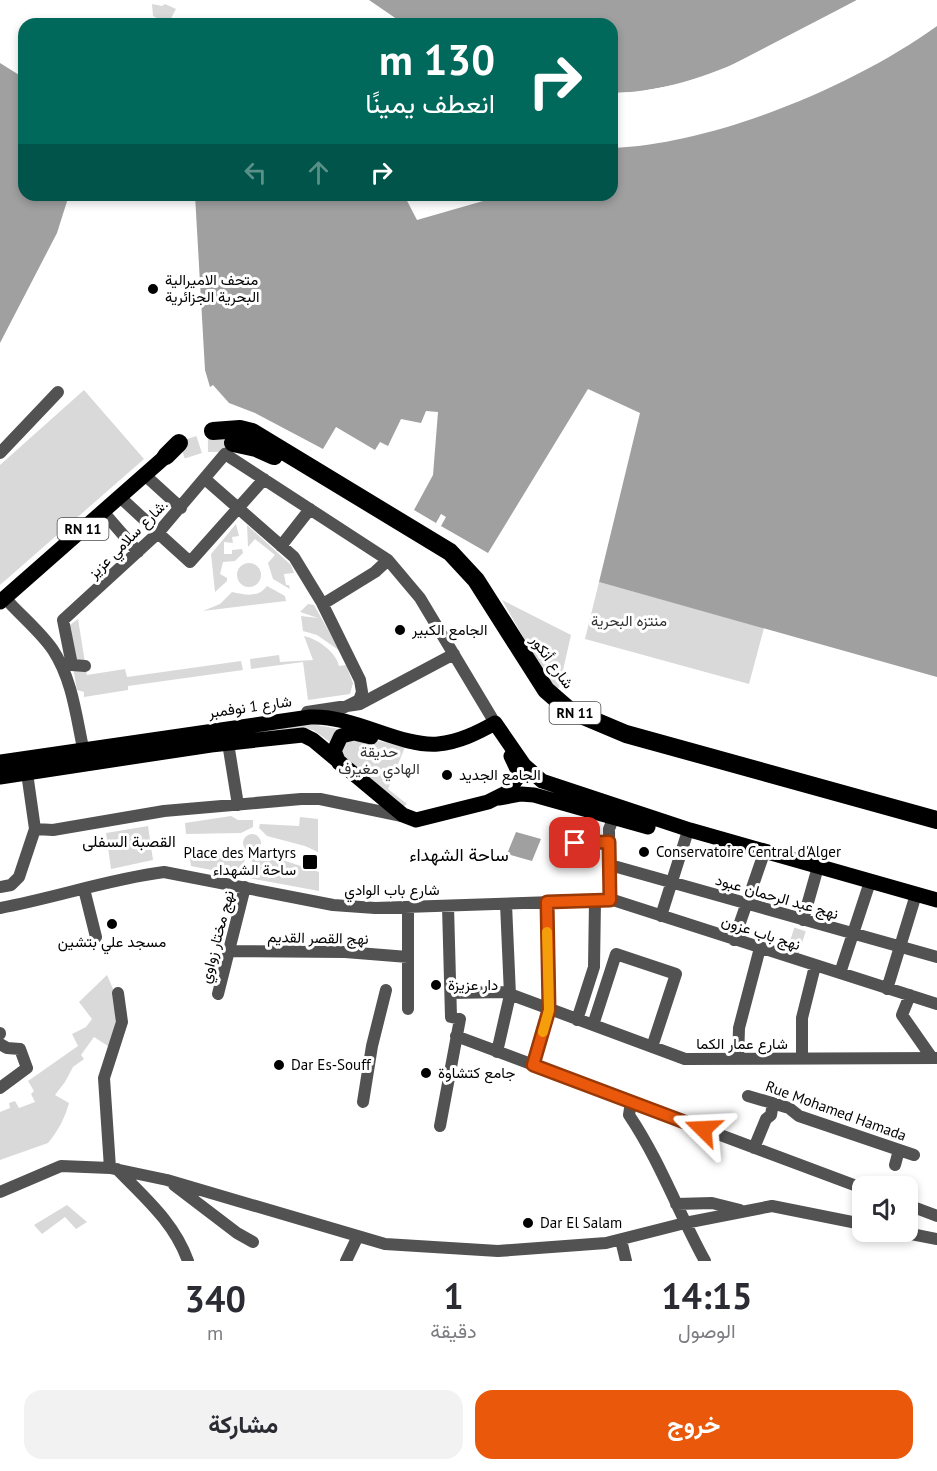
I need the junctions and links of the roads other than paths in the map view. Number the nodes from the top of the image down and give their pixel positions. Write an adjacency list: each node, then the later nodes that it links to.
1 (58, 392): 5 (street)
2 (213, 431): 3 (highway, RN 11)
3 (231, 442): 7 (street); 8 (street, شارع سلامي عزيز.); 38 (highway, شارع أنكور / RN 11); 40 (highway, شارع أنكور / RN 11)
4 (176, 450): 19 (main road, RN 11)
5 (0, 453)
6 (147, 477): 10 (street)
7 (264, 478): 11 (street); 12 (street)
8 (205, 479): 10 (street, شارع سلامي عزيز.); 11 (street)
9 (122, 499): 14 (street)
10 (181, 508): 15 (street, شارع سلامي عزيز.)
11 (237, 509): 15 (street); 16 (street)
12 (310, 509): 16 (street); 18 (street)
13 (105, 514): 17 (street)
14 (148, 523)
15 (158, 533): 17 (street, شارع سلامي عزيز.)
16 (281, 546): 20 (street)
17 (138, 552): 22 (street, شارع سلامي عزيز.)
18 (388, 560): 20 (street); 21 (street)
19 (2, 601): 29 (street)
20 (322, 604): 23 (street)
21 (454, 654): 23 (street); 24 (street)
22 (85, 666)
23 (343, 708): 25 (street)
24 (495, 723): 26 (main road); 27 (main road)
25 (252, 725): 27 (main road, شارع 1 نوفمبر); 29 (main road, شارع 1 نوفمبر)
26 (506, 739): 34 (main road); 36 (main road)
27 (454, 741): 31 (main road)
28 (228, 743): 31 (main road); 32 (main road); 35 (street)
29 (88, 748): 30 (main road, شارع 1 نوفمبر)
30 (0, 762)
31 (345, 767): 37 (main road)
32 (27, 773): 33 (main road); 39 (street)
33 (0, 777)
34 (489, 802): 36 (main road); 37 (main road)
35 (238, 805): 37 (street); 39 (street)
36 (614, 811): 41 (main road); 42 (street); 53 (main road)
37 (408, 818)
38 (937, 820)
39 (35, 829): 48 (street)
40 (937, 830)
41 (686, 837): 44 (main road); 47 (street)
42 (609, 842): 43 (street); 45 (street)
43 (575, 843)
44 (762, 859): 46 (main road); 60 (street)
45 (610, 865): 47 (street, نهج عبد الرحمان عبود); 52 (street)
46 (816, 874): 50 (main road); 66 (street)
47 (671, 883): 60 (street, نهج عبد الرحمان عبود); 65 (street)
48 (5, 886): 59 (street)
49 (245, 887): 51 (street, شارع باب الوادي); 62 (street, شارع باب الوادي); 72 (street, نهج مختار زواوي)
50 (868, 888): 56 (main road); 67 (street)
51 (84, 889): 59 (street, شارع باب الوادي); 68 (street)
52 (610, 900): 55 (street, نهج باب عزون); 65 (street, نهج باب عزون)
53 (937, 900)
54 (574, 901): 55 (street, نهج باب عزون); 57 (street, شارع باب الوادي)
55 (595, 901): 87 (street)
56 (914, 901): 64 (main road); 70 (street)
57 (547, 902): 58 (street, شارع باب الوادي); 86 (street)
58 (506, 904): 61 (street, شارع باب الوادي); 82 (street)
59 (17, 905): 63 (street, شارع باب الوادي)
60 (747, 905): 66 (street, نهج عبد الرحمان عبود); 69 (street)
61 (448, 906): 62 (street, شارع باب الوادي); 80 (street)
62 (408, 907): 73 (street)
63 (0, 908)
64 (937, 908)
65 (661, 916): 69 (street, نهج باب عزون)
66 (803, 920): 67 (street, نهج عبد الرحمان عبود)
67 (853, 934): 70 (street, نهج عبد الرحمان عبود); 76 (street)
68 (96, 937)
69 (734, 940): 71 (street, نهج باب عزون)
70 (900, 947): 74 (street, نهج عبد الرحمان عبود); 77 (street)
71 (760, 948): 75 (street, نهج باب عزون); 95 (street)
72 (227, 951): 73 (street, نهج القصر القديم); 81 (street, نهج مختار زواوي)
73 (408, 957): 85 (street)
74 (937, 957)
75 (814, 966): 76 (street, نهج باب عزون); 93 (street)
76 (840, 973): 77 (street, نهج باب عزون)
77 (887, 989): 83 (street, نهج باب عزون)
78 (386, 990): 99 (street)
79 (118, 993): 107 (street)
80 (451, 993): 82 (street, شارع عمار الكما); 89 (street)
81 (218, 994)
82 (510, 995): 86 (street, شارع عمار الكما); 92 (street)
83 (910, 996): 84 (street, نهج باب عزون); 94 (street)
84 (937, 1003)
85 (408, 1009)
86 (549, 1010): 87 (street, شارع عمار الكما); 96 (street)
87 (577, 1020): 88 (street, شارع عمار الكما)
88 (593, 1025): 91 (street, شارع عمار الكما); 91 (street)
89 (456, 1036): 92 (street); 102 (street)
90 (0, 1044): 97 (street)
91 (652, 1047): 95 (street, شارع عمار الكما)
92 (497, 1052): 96 (street)
93 (802, 1058): 94 (street, شارع عمار الكما); 95 (street, شارع عمار الكما)
94 (935, 1058)
95 (738, 1059)
96 (533, 1065): 100 (street)
97 (4, 1084)
98 (748, 1096): 101 (street, Rue Mohamed Hamada)
99 (363, 1102)
100 (631, 1102): 103 (street); 111 (street)
101 (773, 1103): 103 (street); 104 (street, Rue Mohamed Hamada)
102 (440, 1126)
103 (754, 1148): 109 (street)
104 (899, 1150): 105 (street, Rue Mohamed Hamada); 106 (street)
105 (914, 1155)
106 (895, 1165)
107 (113, 1168): 108 (street); 110 (street); 123 (street)
108 (167, 1180): 118 (street); 121 (street)
109 (852, 1184)
110 (0, 1192)
111 (676, 1204): 113 (street); 116 (street)
112 (918, 1209): 114 (street)
113 (744, 1211): 115 (street); 116 (street)
114 (937, 1216)
115 (852, 1222)
116 (686, 1223): 120 (street); 125 (street)
117 (918, 1235): 119 (street)
118 (358, 1236): 120 (street); 122 (street)
119 (937, 1239)
120 (621, 1240): 124 (street)
121 (253, 1242)
122 (350, 1260)
123 (188, 1261)
124 (626, 1261)
125 (705, 1261)

